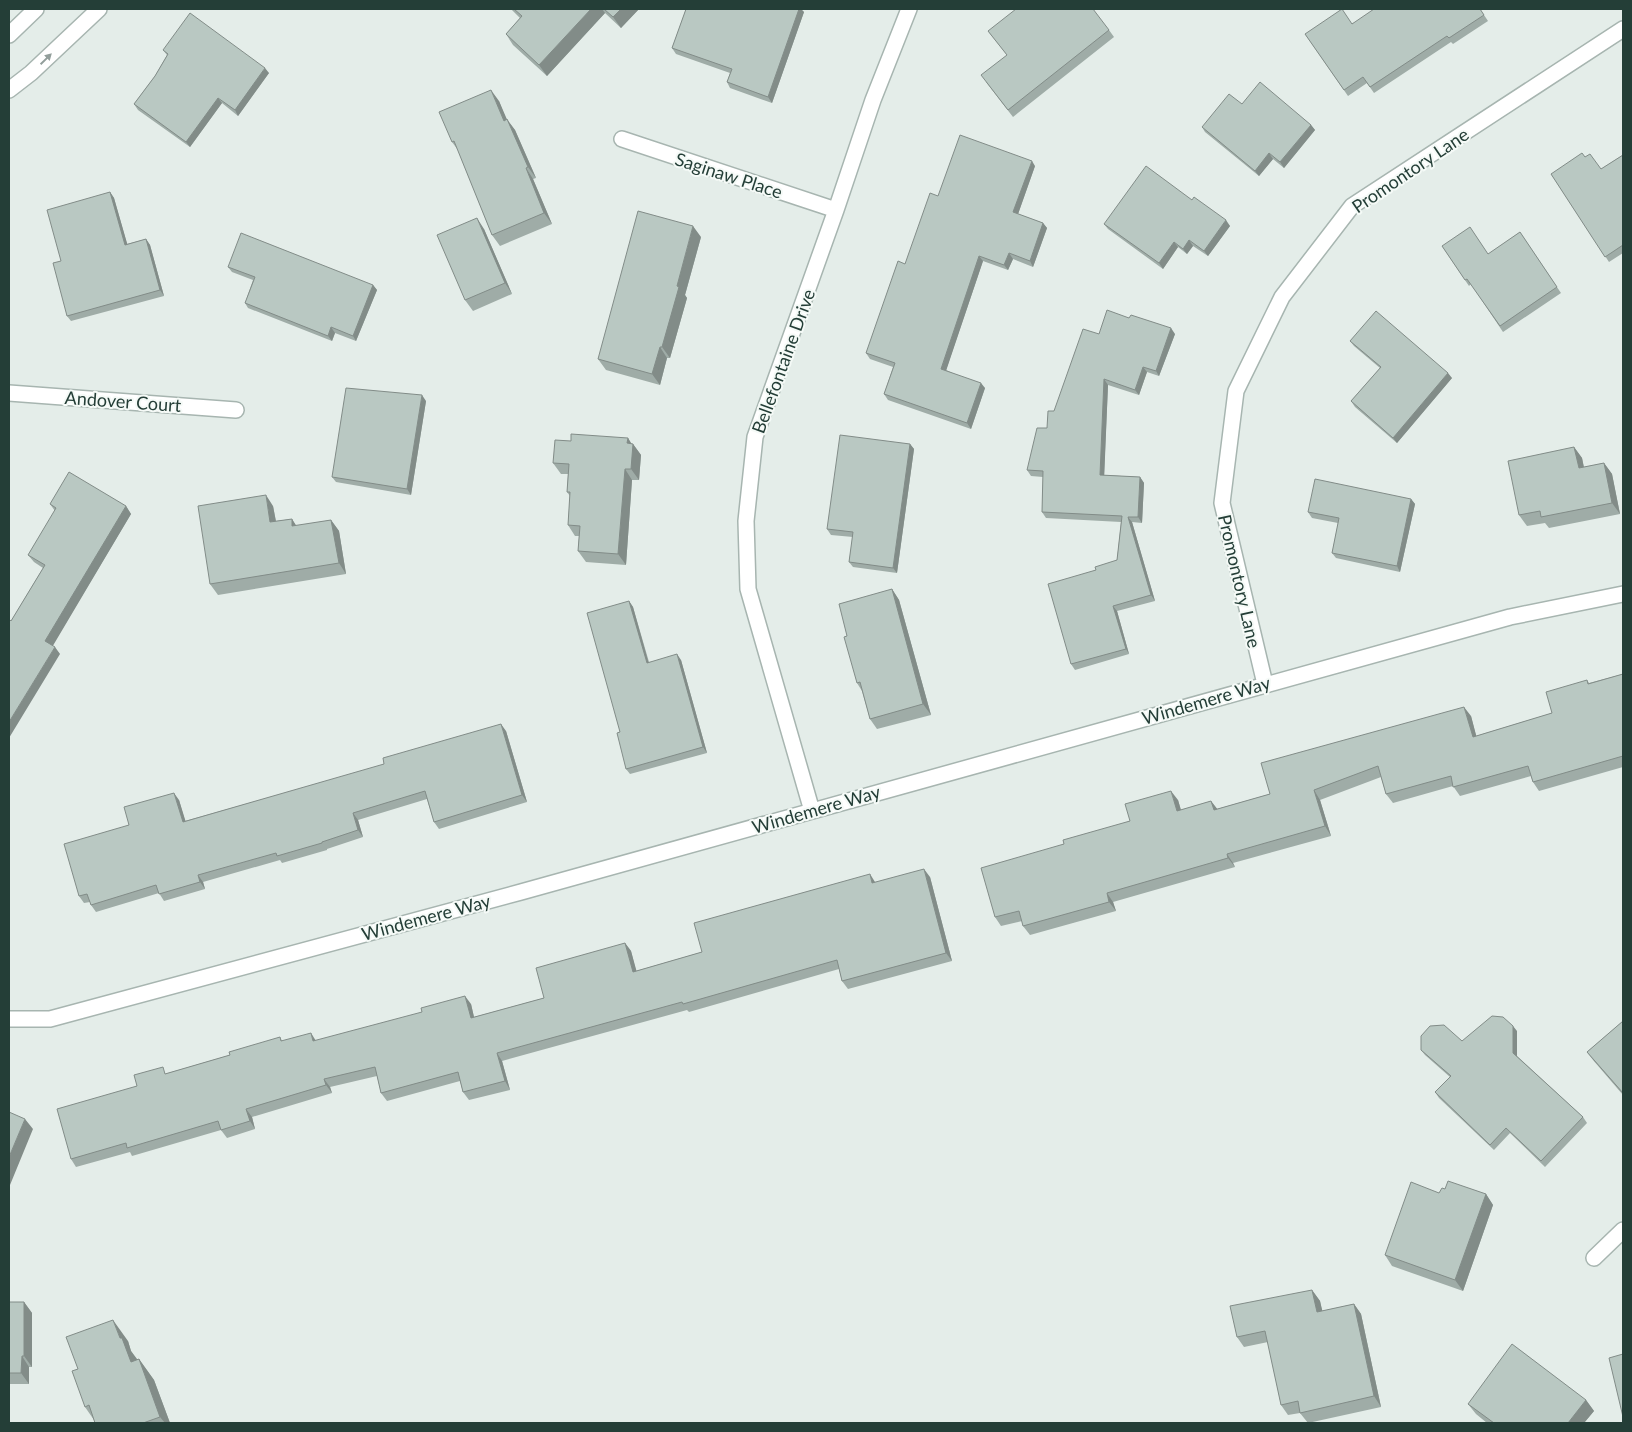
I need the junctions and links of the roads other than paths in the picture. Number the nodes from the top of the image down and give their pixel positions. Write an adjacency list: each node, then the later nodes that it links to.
1 (36, 9): 5 (street)
2 (99, 9): 6 (street, one-way to 2)
3 (909, 9): 8 (street, Bellefontaine Drive)
4 (1623, 29): 12 (street, Promontory Lane)
5 (9, 35)
6 (9, 90)
7 (622, 139): 8 (street, Saginaw Place)
8 (836, 210): 13 (street, Bellefontaine Drive)
9 (9, 393): 10 (street, Andover Court)
10 (236, 410)
11 (1623, 594): 12 (street, Windemere Way)
12 (1264, 684): 13 (street, Windemere Way)
13 (812, 811): 14 (street, Windemere Way)
14 (9, 1019)
15 (1623, 1230): 16 (street)
16 (1594, 1258)

